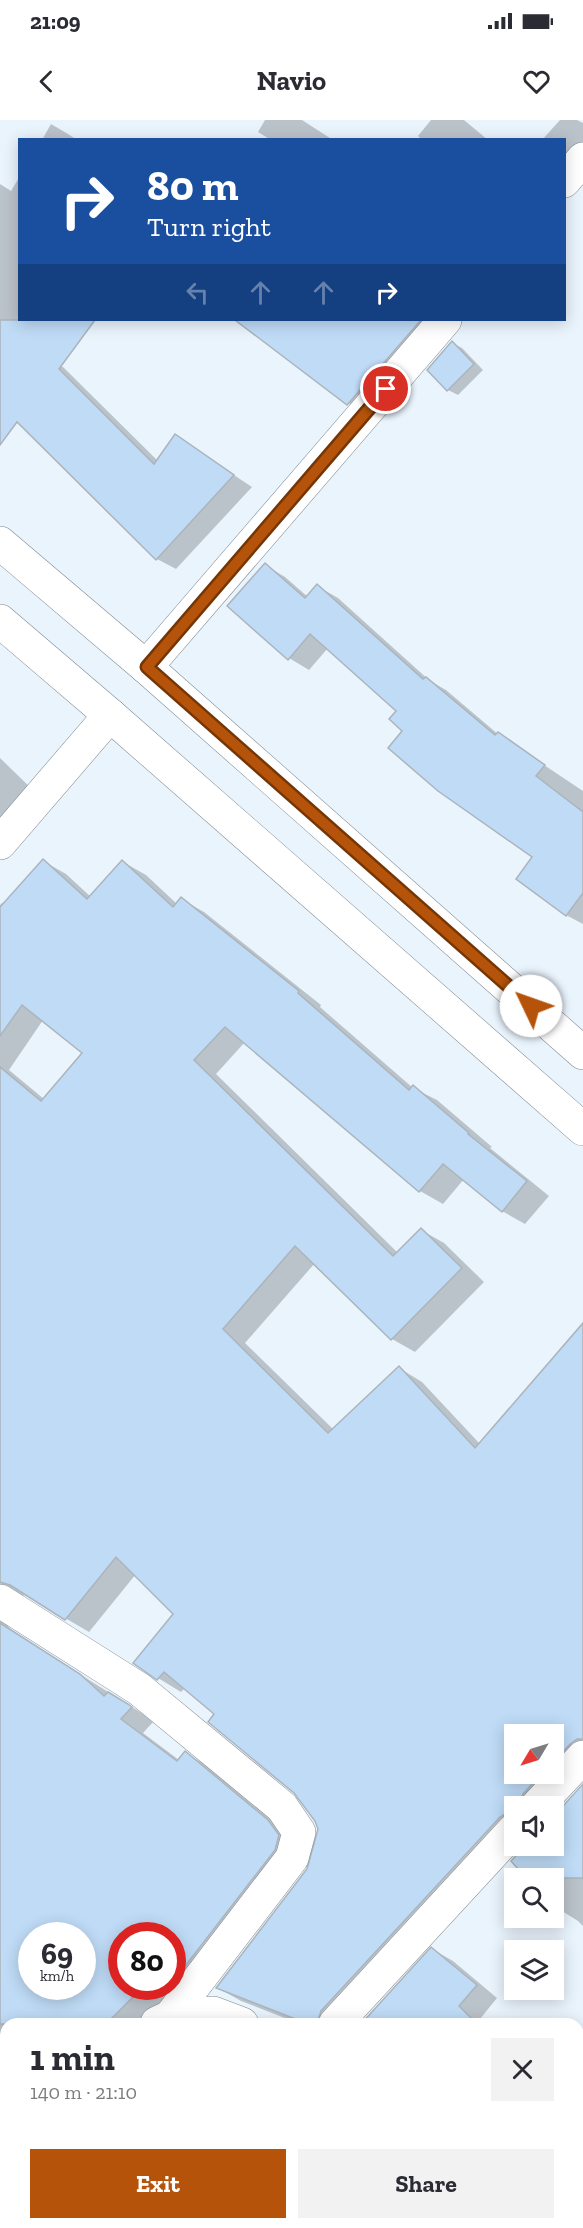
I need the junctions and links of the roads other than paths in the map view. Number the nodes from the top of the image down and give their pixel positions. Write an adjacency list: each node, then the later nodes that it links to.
1 (583, 159): 2 (main road)
2 (566, 179)
3 (444, 321): 6 (main road)
4 (0, 543): 6 (main road)
5 (0, 621): 7 (main road)
6 (147, 667): 9 (main road)
7 (110, 715): 8 (main road); 10 (main road)
8 (0, 843)
9 (583, 1053)
10 (583, 1129)
11 (0, 1601): 15 (main road)
12 (583, 1757): 13 (main road)
13 (546, 1796)
14 (504, 1841): 18 (main road)
15 (165, 2018)
16 (177, 2018): 17 (main road)
17 (226, 2018)
18 (341, 2018)

